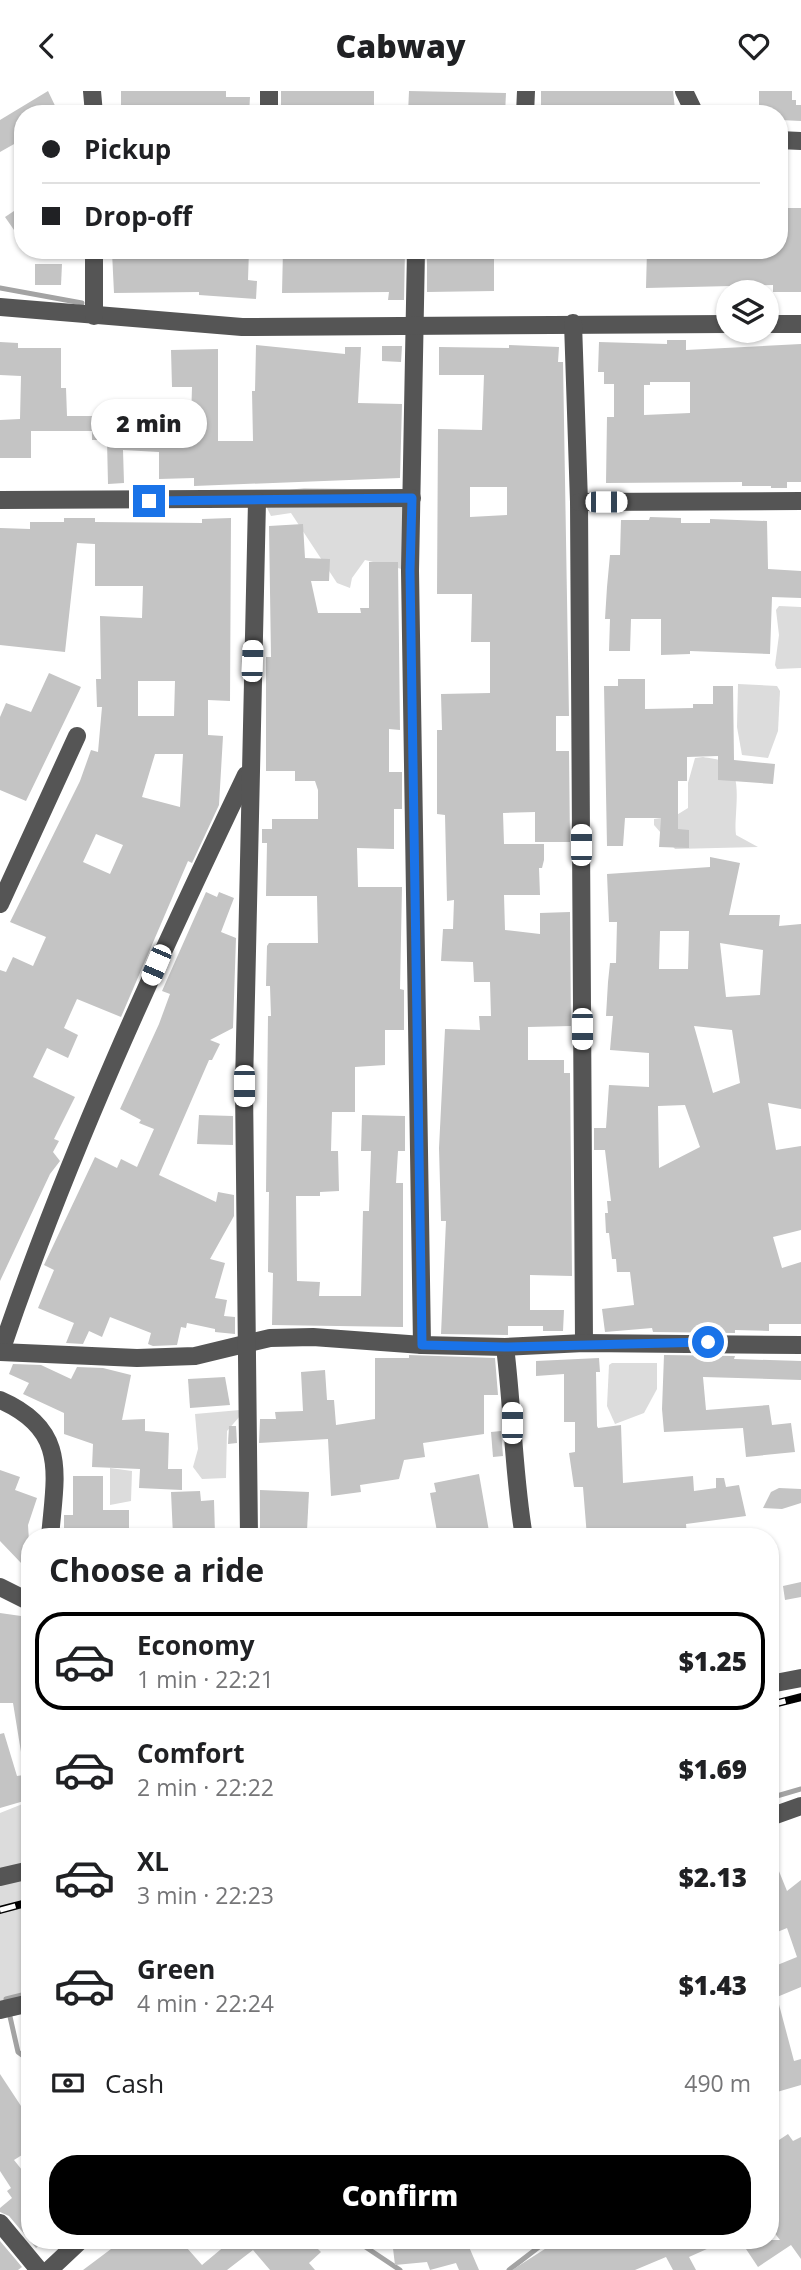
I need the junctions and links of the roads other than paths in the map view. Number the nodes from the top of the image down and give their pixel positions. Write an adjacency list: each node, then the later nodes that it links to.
1 (94, 259): 4 (street)
2 (416, 259): 9 (street)
3 (0, 307): 4 (street)
4 (94, 316): 9 (street)
5 (573, 323): 6 (street); 9 (street); 14 (street)
6 (716, 324)
7 (779, 324): 8 (street)
8 (801, 324)
9 (417, 325): 10 (street)
10 (412, 498): 12 (street); 19 (street)
11 (0, 500): 12 (street)
12 (257, 501): 16 (street)
13 (801, 501): 14 (street)
14 (579, 502): 18 (street)
15 (77, 736): 17 (street)
16 (249, 769): 21 (street); 23 (street)
17 (0, 904)
18 (584, 1343): 20 (street); 22 (street)
19 (422, 1345): 21 (street); 22 (street)
20 (801, 1345)
21 (245, 1346): 23 (street); 26 (street)
22 (505, 1347): 27 (street)
23 (1, 1351)
24 (0, 1400): 25 (street)
25 (50, 1528)
26 (249, 1528)
27 (523, 1528)
28 (0, 1587): 29 (street)
29 (21, 1598)
30 (801, 1678): 31 (street)
31 (779, 1682)
32 (801, 1806): 33 (street)
33 (779, 1814)
34 (21, 1872): 35 (street)
35 (0, 1877)
36 (21, 2006): 37 (street)
37 (0, 2010)
38 (0, 2223): 39 (street)
39 (21, 2248)
40 (22, 2249): 42 (street)
41 (71, 2249): 43 (street)
42 (39, 2270)
43 (49, 2270)

